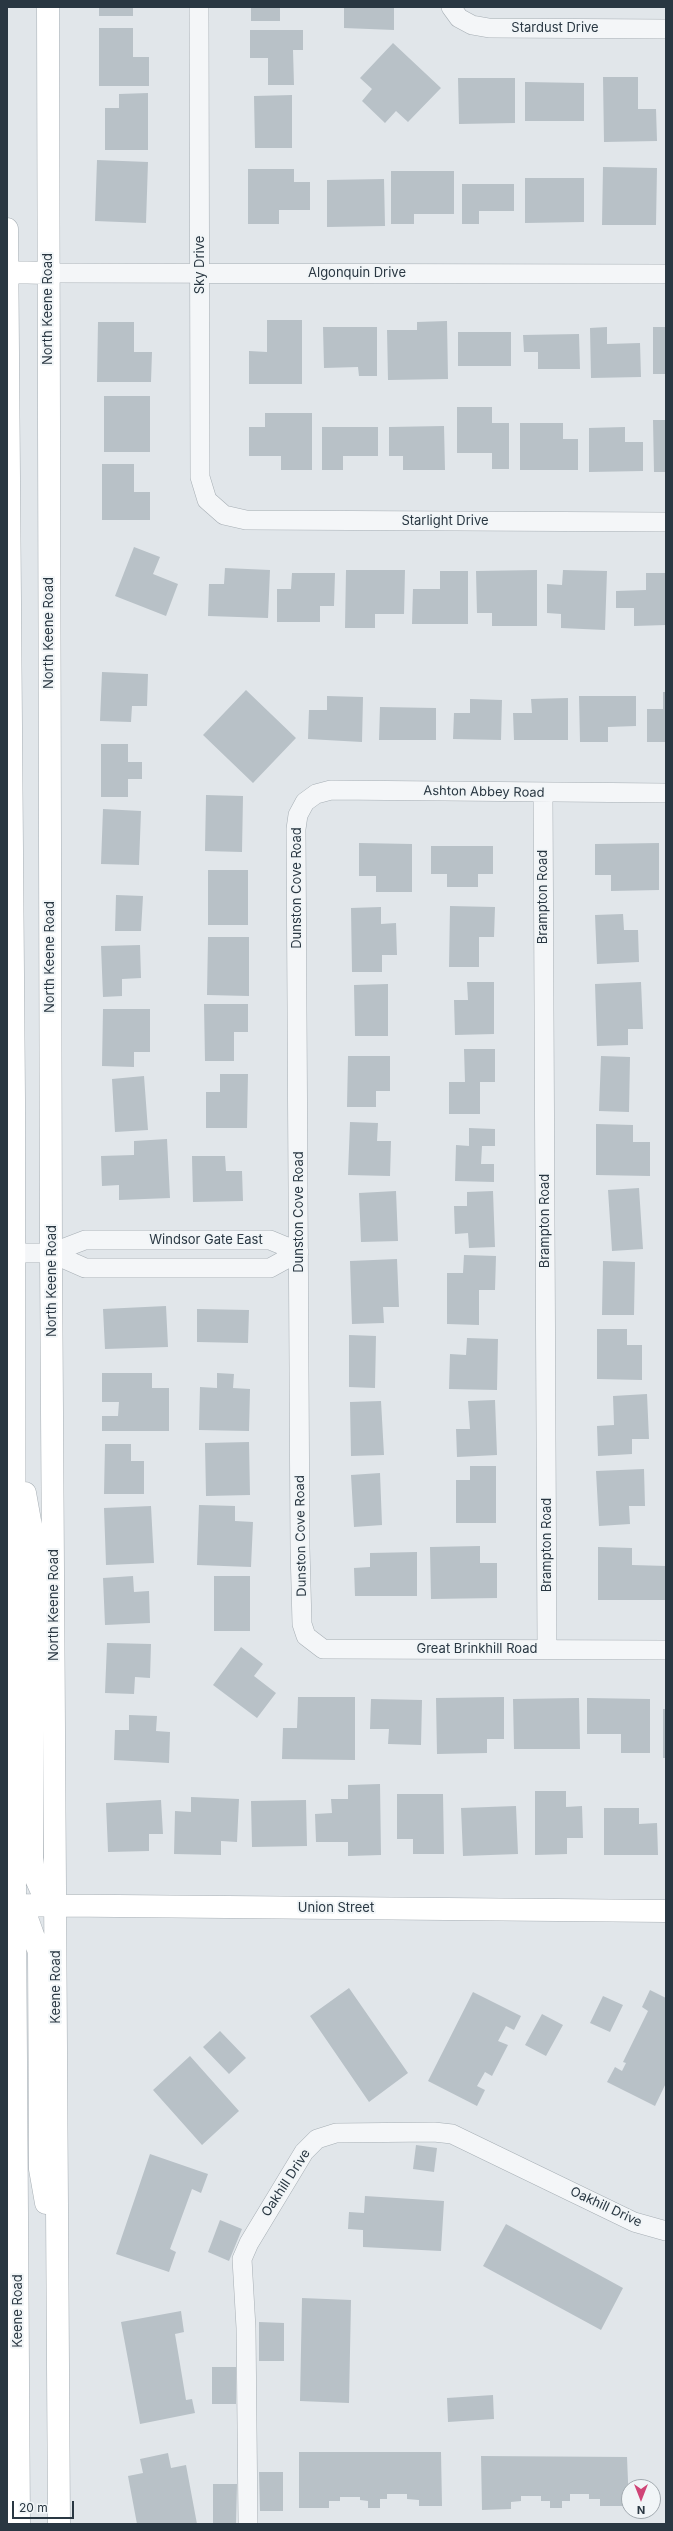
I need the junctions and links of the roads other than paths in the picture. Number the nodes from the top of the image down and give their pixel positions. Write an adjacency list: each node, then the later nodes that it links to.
1 (41, 7): 6 (main road)
2 (48, 7): 6 (main road, North Keene Road)
3 (199, 7): 9 (street, Sky Drive)
4 (451, 7): 5 (street, Stardust Drive)
5 (666, 29)
6 (48, 52): 10 (main road, North Keene Road)
7 (7, 229): 8 (main road)
8 (7, 272): 10 (main road); 18 (main road)
9 (200, 272): 10 (street, Algonquin Drive); 11 (street, Algonquin Drive); 12 (street, Sky Drive)
10 (48, 273): 19 (main road, North Keene Road)
11 (666, 274)
12 (224, 515): 13 (street, Starlight Drive)
13 (666, 522)
14 (542, 793): 15 (street, Ashton Abbey Road); 16 (street, Ashton Abbey Road); 22 (street, Brampton Road)
15 (666, 793)
16 (305, 802): 17 (street, Dunston Cove Road)
17 (299, 1252): 19 (street, Windsor Gate East); 19 (street, Windsor Gate East); 21 (street, Dunston Cove Road)
18 (15, 1253): 19 (street, Windsor Gate East); 20 (main road)
19 (51, 1253): 25 (main road, North Keene Road)
20 (15, 1440): 24 (main road); 25 (main road)
21 (302, 1624): 22 (street, Great Brinkhill Road)
22 (547, 1649): 23 (street, Great Brinkhill Road)
23 (666, 1650)
24 (11, 1905): 25 (main road, Union Street); 28 (main road); 29 (main road, Keene Road)
25 (55, 1906): 26 (main road, Union Street); 28 (main road, Keene Road)
26 (666, 1910)
27 (666, 2231): 31 (street, Oakhill Drive)
28 (57, 2268): 30 (main road, Keene Road)
29 (19, 2524)
30 (59, 2524)
31 (248, 2524)

